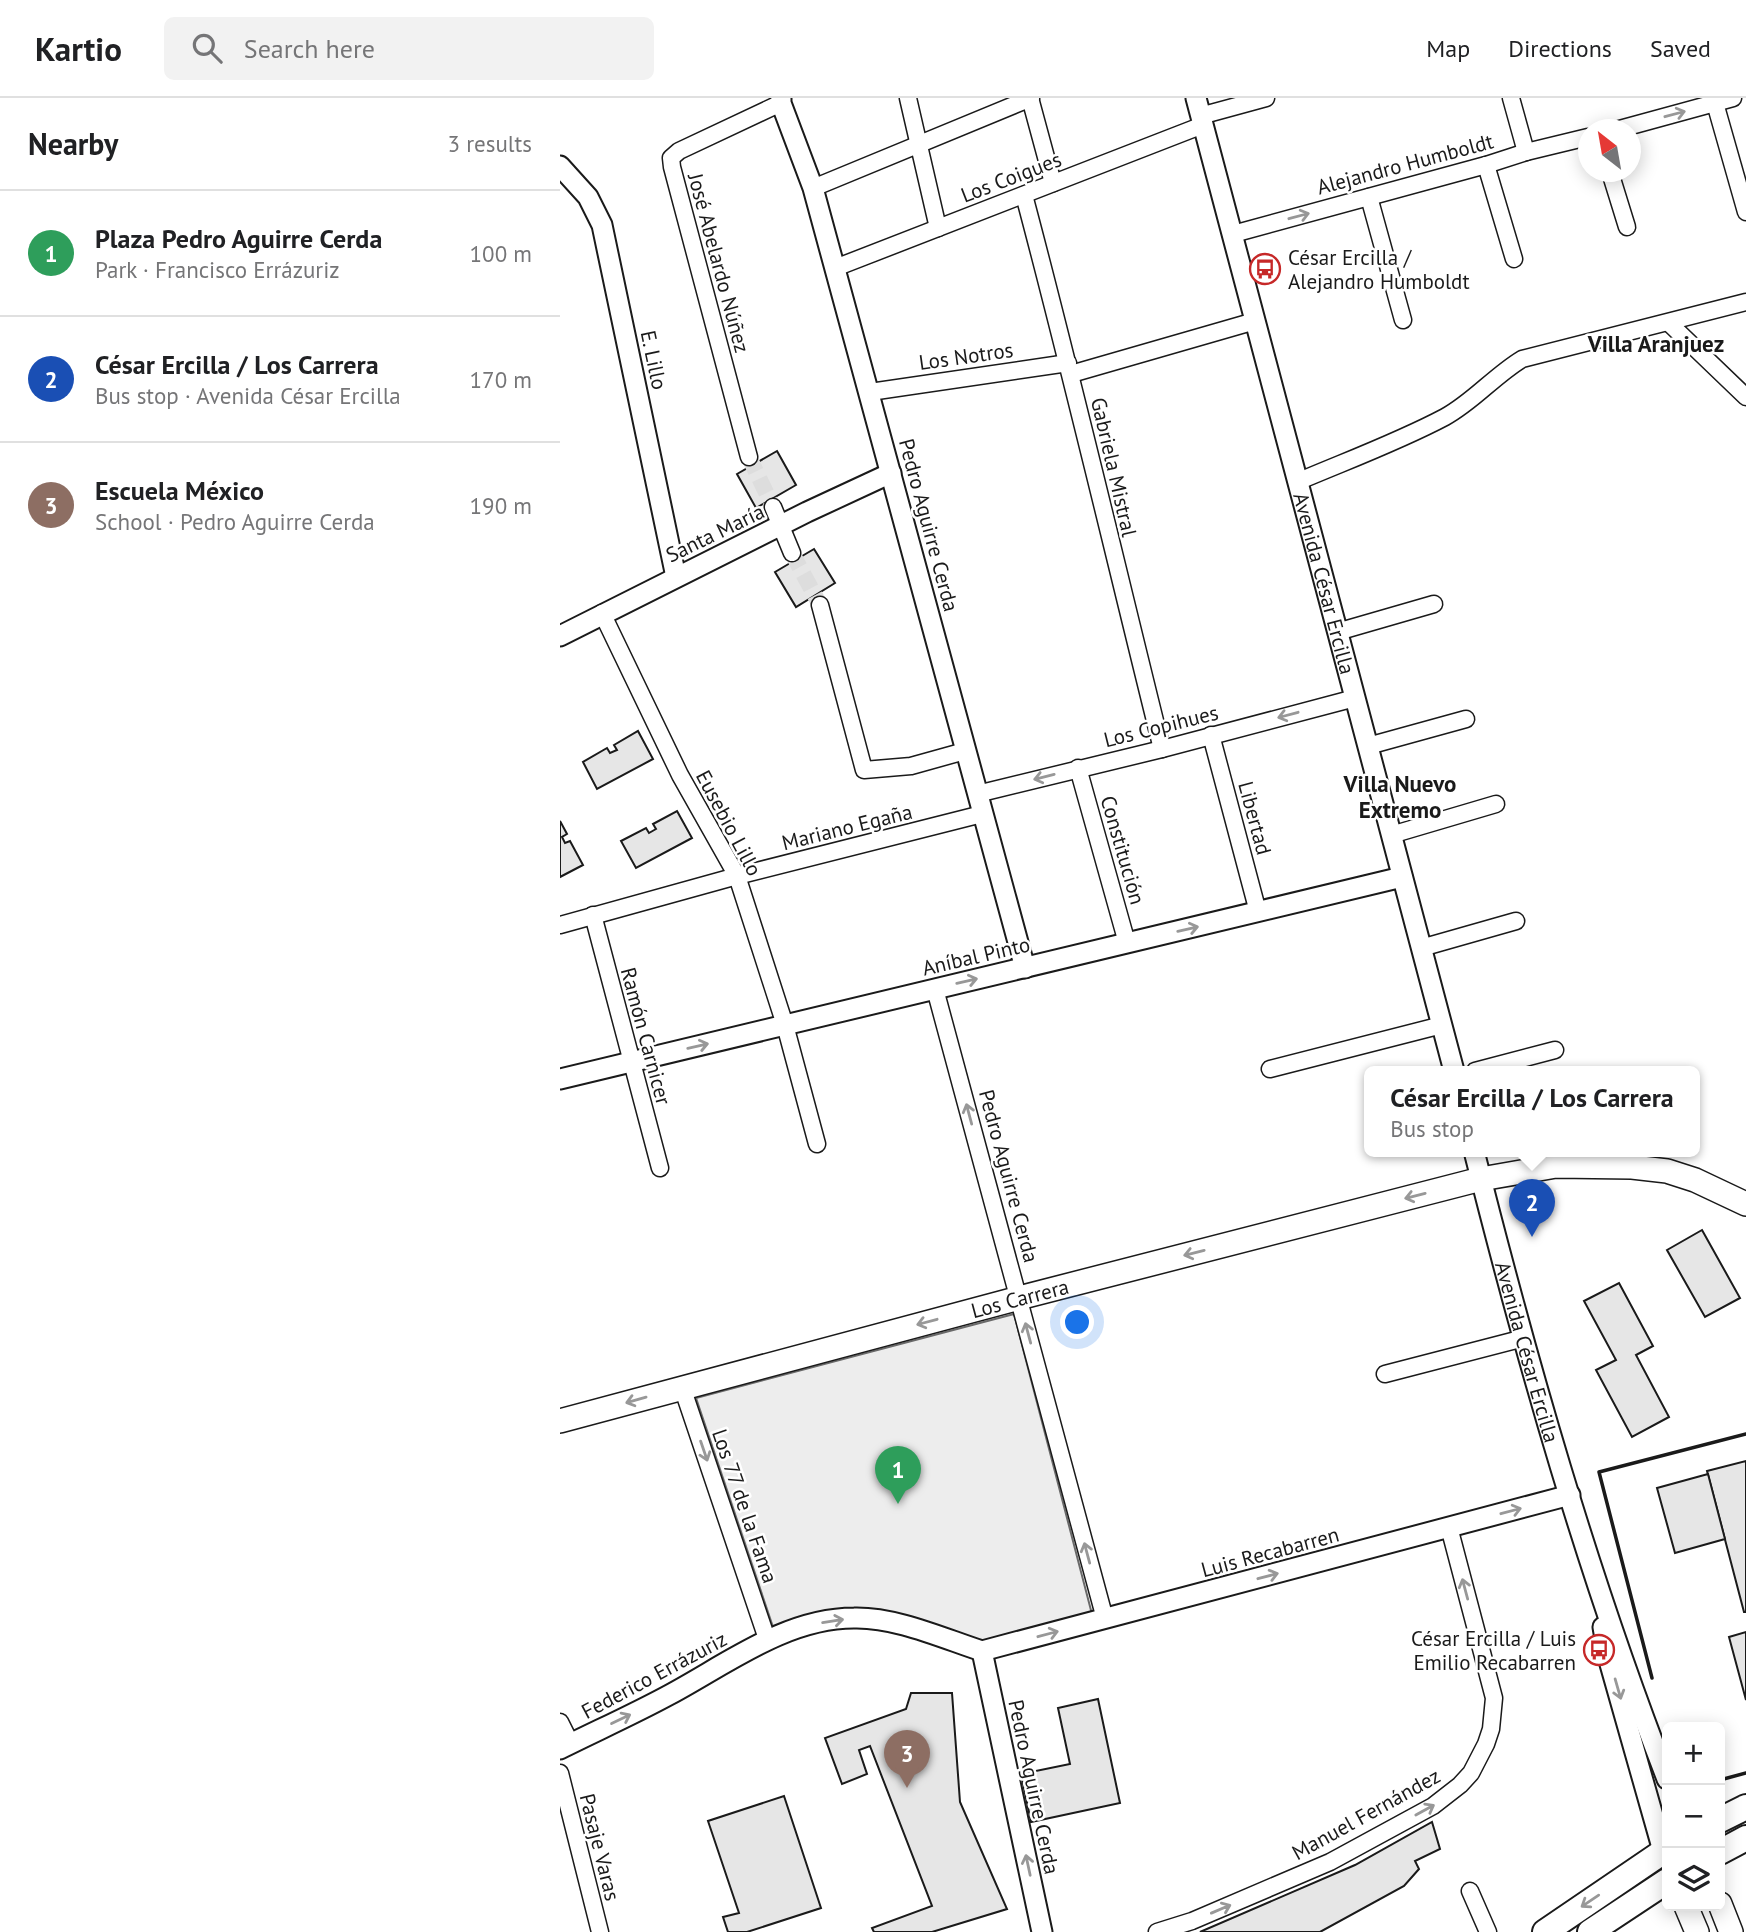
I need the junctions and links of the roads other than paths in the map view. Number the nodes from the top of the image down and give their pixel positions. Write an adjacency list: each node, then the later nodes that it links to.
1 (908, 98): 11 (street)
2 (1031, 98): 11 (street); 16 (street)
3 (1266, 98): 8 (street, Los Coigues)
4 (1511, 98): 12 (street)
5 (1733, 98): 7 (street)
6 (781, 101): 17 (street, Pedro Aguirre Cerda); 33 (street, José Abelardo Núñez)
7 (1715, 103): 9 (street, one-way to 7); 20 (street)
8 (1200, 113): 16 (street, Los Coigues); 23 (street, Avenida César Ercilla)
9 (1641, 123)
10 (1578, 139): 12 (street, Alejandro Humboldt)
11 (919, 144): 17 (street); 22 (street)
12 (1526, 152): 13 (street, Alejandro Humboldt)
13 (1486, 165): 19 (street, Alejandro Humboldt); 24 (street)
14 (560, 166): 38 (street, E. Lillo)
15 (1613, 182): 21 (street)
16 (1053, 183): 18 (street, Los Coigues)
17 (813, 188): 25 (street, Pedro Aguirre Cerda)
18 (1024, 195): 22 (street, Los Coigues); 30 (street, Gabriela Mistral)
19 (1369, 197): 23 (street, Alejandro Humboldt, one-way to 19); 27 (street)
20 (1746, 212)
21 (1627, 227)
22 (938, 228): 25 (street, Los Coigues)
23 (1233, 234): 28 (street, Avenida César Ercilla)
24 (1514, 259)
25 (835, 268): 31 (street, Pedro Aguirre Cerda)
26 (1746, 302): 29 (street)
27 (1403, 320)
28 (1255, 321): 30 (street, Los Notros); 35 (street, Avenida César Ercilla)
29 (1670, 323): 32 (street); 35 (street)
30 (1070, 368): 31 (street, Los Notros); 48 (street, Gabriela Mistral)
31 (870, 392): 34 (street, Pedro Aguirre Cerda)
32 (1746, 397)
33 (750, 457)
34 (891, 473): 36 (street, Santa María); 49 (street, Pedro Aguirre Cerda)
35 (1297, 482): 42 (street, Avenida César Ercilla)
36 (778, 516): 37 (street); 38 (street, Santa María)
37 (792, 553)
38 (676, 577): 41 (street, Santa María)
39 (1434, 604): 42 (street)
40 (820, 606): 49 (street)
41 (602, 614): 43 (street, Santa María); 55 (street, Eusebio Lillo)
42 (1337, 632): 44 (street, Avenida César Ercilla)
43 (560, 636)
44 (1354, 698): 46 (street, Los Copihues, one-way to 46); 47 (street, Avenida César Ercilla)
45 (1466, 719): 47 (street)
46 (1211, 735): 48 (street, Los Copihues); 57 (street, Libertad)
47 (1367, 746): 54 (street, Avenida César Ercilla)
48 (1161, 749): 50 (street, Los Copihues)
49 (965, 751): 51 (street, Pedro Aguirre Cerda)
50 (1078, 768): 51 (street, Los Copihues, one-way to 51); 61 (street, Constitución)
51 (977, 794): 53 (street, Pedro Aguirre Cerda)
52 (1496, 804): 54 (street)
53 (982, 814): 55 (street, Mariano Egaña); 63 (street, Pedro Aguirre Cerda)
54 (1391, 835): 56 (street, Avenida César Ercilla)
55 (737, 876): 58 (street, Mariano Egaña); 65 (street, Eusebio Lillo)
56 (1402, 877): 57 (street, Aníbal Pinto); 62 (street, Avenida César Ercilla)
57 (1258, 912): 61 (street, Aníbal Pinto, one-way to 57)
58 (593, 915): 60 (street, Mariano Egaña); 68 (street, Ramón Carnicer)
59 (1516, 921): 62 (street)
60 (560, 925)
61 (1127, 943): 63 (street, Aníbal Pinto)
62 (1421, 948): 66 (street, Avenida César Ercilla)
63 (1025, 968): 64 (street, Aníbal Pinto, one-way to 63)
64 (935, 989): 65 (street, Aníbal Pinto); 78 (street, Pedro Aguirre Cerda, one-way to 64)
65 (785, 1025): 68 (street, Aníbal Pinto, one-way to 65); 73 (street, Eusebio Lillo)
66 (1442, 1025): 69 (street, Avenida César Ercilla); 71 (street)
67 (1555, 1050): 70 (street)
68 (631, 1062): 72 (street, Aníbal Pinto); 75 (street, Ramón Carnicer)
69 (1453, 1066)
70 (1494, 1066)
71 (1270, 1069)
72 (560, 1079)
73 (817, 1144)
74 (1476, 1157): 76 (street, Avenida César Ercilla)
75 (660, 1168)
76 (1481, 1179): 77 (main road, Los Carrera); 78 (main road, Los Carrera, one-way to 78); 79 (street, Avenida César Ercilla)
77 (1746, 1204)
78 (1018, 1298): 81 (main road, Los Carrera, one-way to 81); 86 (street, Pedro Aguirre Cerda, one-way to 78)
79 (1524, 1338): 80 (street); 83 (street, Avenida César Ercilla)
80 (1385, 1374)
81 (682, 1387): 82 (main road, Los Carrera, one-way to 82); 87 (street, Los 77 de la Fama, one-way to 87)
82 (560, 1421)
83 (1570, 1495): 84 (street, Luis Recabarren, one-way to 83); 85 (street, Avenida César Ercilla)
84 (1449, 1527): 86 (street, Luis Recabarren, one-way to 84); 105 (street, Manuel Fernández, one-way to 84)
85 (1588, 1550): 91 (street, Avenida César Ercilla); 96 (street, Avenida César Ercilla, one-way to 96)
86 (1105, 1619): 88 (street, Luis Recabarren, one-way to 86)
87 (767, 1639): 88 (street, Federico Errázuriz, one-way to 88); 90 (street, Federico Errázuriz, one-way to 87)
88 (982, 1651): 104 (street, Pedro Aguirre Cerda, one-way to 88)
89 (560, 1722): 90 (street)
90 (565, 1747)
91 (1662, 1766)
92 (560, 1773): 103 (street, Pasaje Varas)
93 (1746, 1807): 94 (main road)
94 (1725, 1818)
95 (1746, 1838): 97 (main road)
96 (1664, 1848)
97 (1725, 1849)
98 (1662, 1857): 107 (main road, one-way to 107)
99 (1662, 1884): 108 (main road)
100 (1470, 1891): 106 (street)
101 (1688, 1911): 109 (main road)
102 (1723, 1911): 110 (main road)
103 (600, 1932)
104 (1042, 1932)
105 (1157, 1932)
106 (1488, 1932)
107 (1545, 1932)
108 (1590, 1932)
109 (1697, 1932)
110 (1731, 1932)

